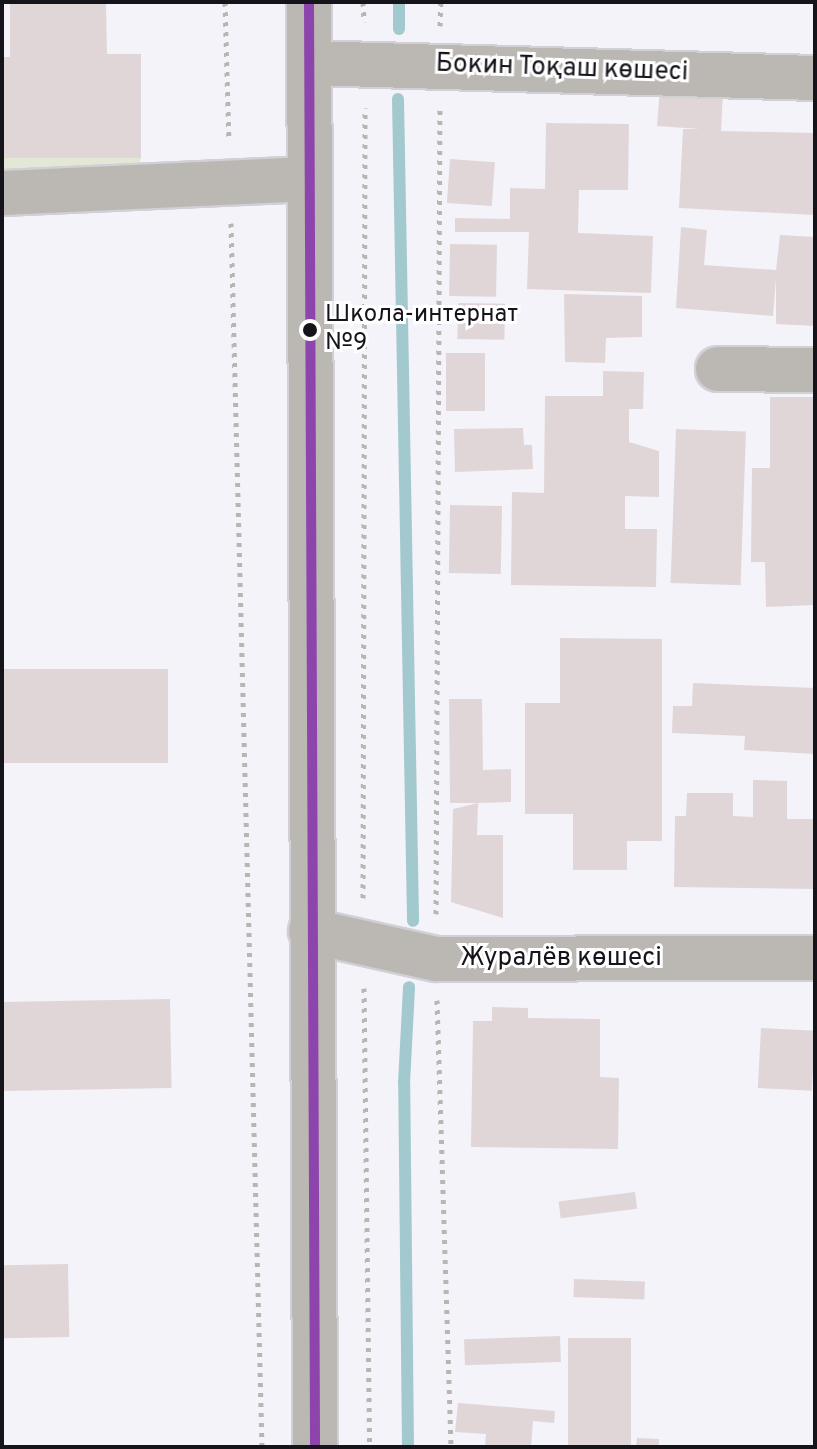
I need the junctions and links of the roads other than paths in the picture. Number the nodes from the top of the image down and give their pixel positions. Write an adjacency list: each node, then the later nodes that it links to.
1 (309, 2): 2 (street)
2 (309, 63): 3 (street, Бокин Тоқаш көшесі); 4 (street)
3 (815, 78)
4 (309, 179): 5 (street); 8 (street)
5 (2, 193)
6 (718, 369): 7 (street)
7 (815, 370)
8 (311, 931): 9 (street, Журалёв көшесі); 10 (street)
9 (815, 958)
10 (315, 1447)

